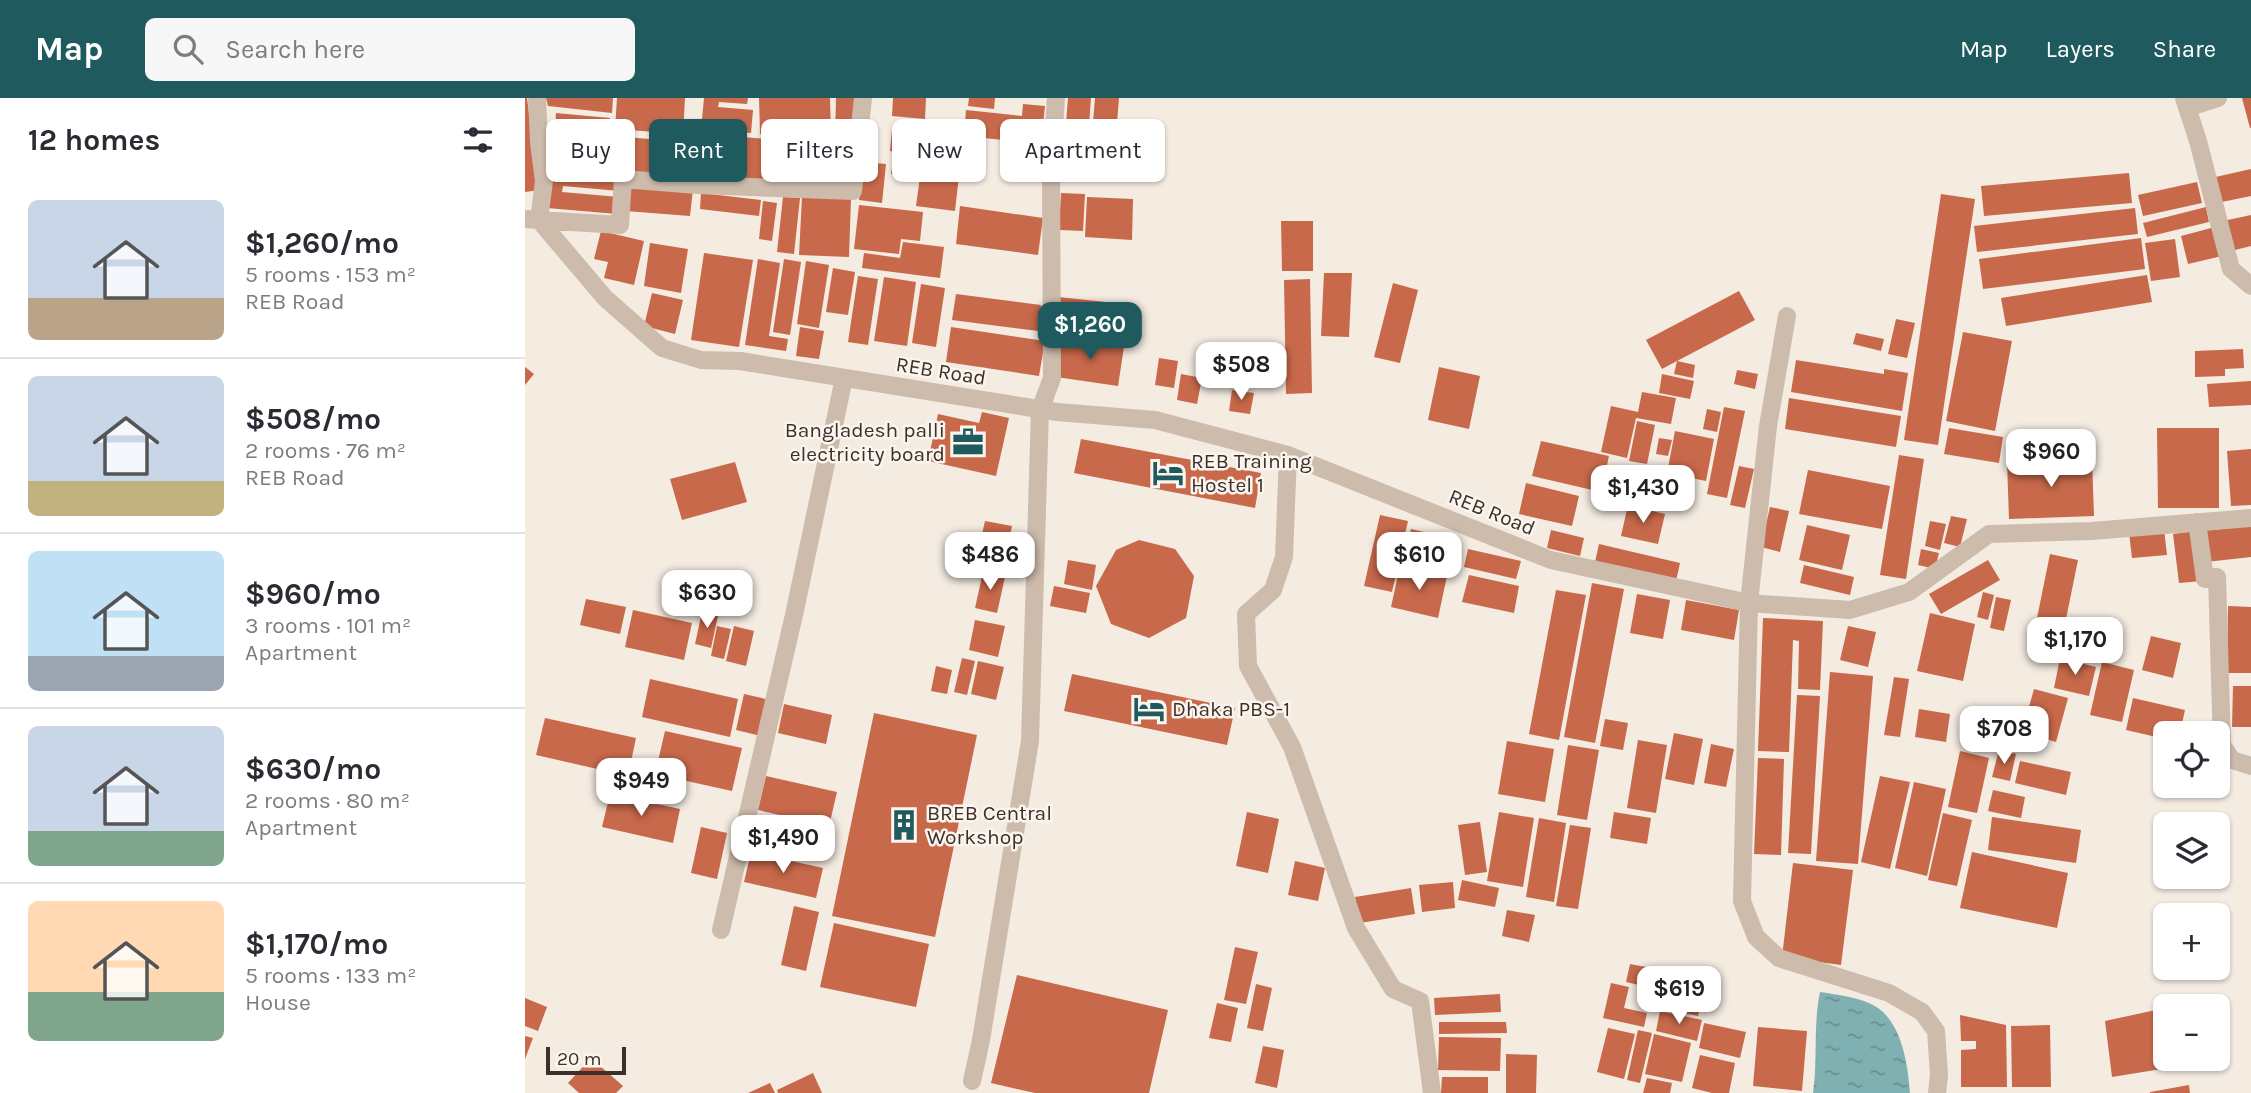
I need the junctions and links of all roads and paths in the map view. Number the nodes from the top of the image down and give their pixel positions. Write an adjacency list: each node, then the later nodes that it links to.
1 (537, 98): 6 (street)
2 (863, 98): 6 (street)
3 (1056, 98): 10 (street)
4 (2218, 98): 5 (street)
5 (2185, 103): 7 (street)
6 (532, 220): 9 (street, REB Road)
7 (2251, 286)
8 (1787, 316): 14 (street)
9 (844, 378): 10 (street, REB Road); 16 (street)
10 (1040, 410): 11 (street, REB Road); 17 (street)
11 (1288, 455): 14 (street, REB Road); 18 (street)
12 (2251, 518): 13 (street, REB Road)
13 (2197, 522): 14 (street, REB Road); 15 (street)
14 (1749, 603): 19 (street)
15 (2251, 766)
16 (721, 930)
17 (972, 1081)
18 (1431, 1093)
19 (1937, 1093)

